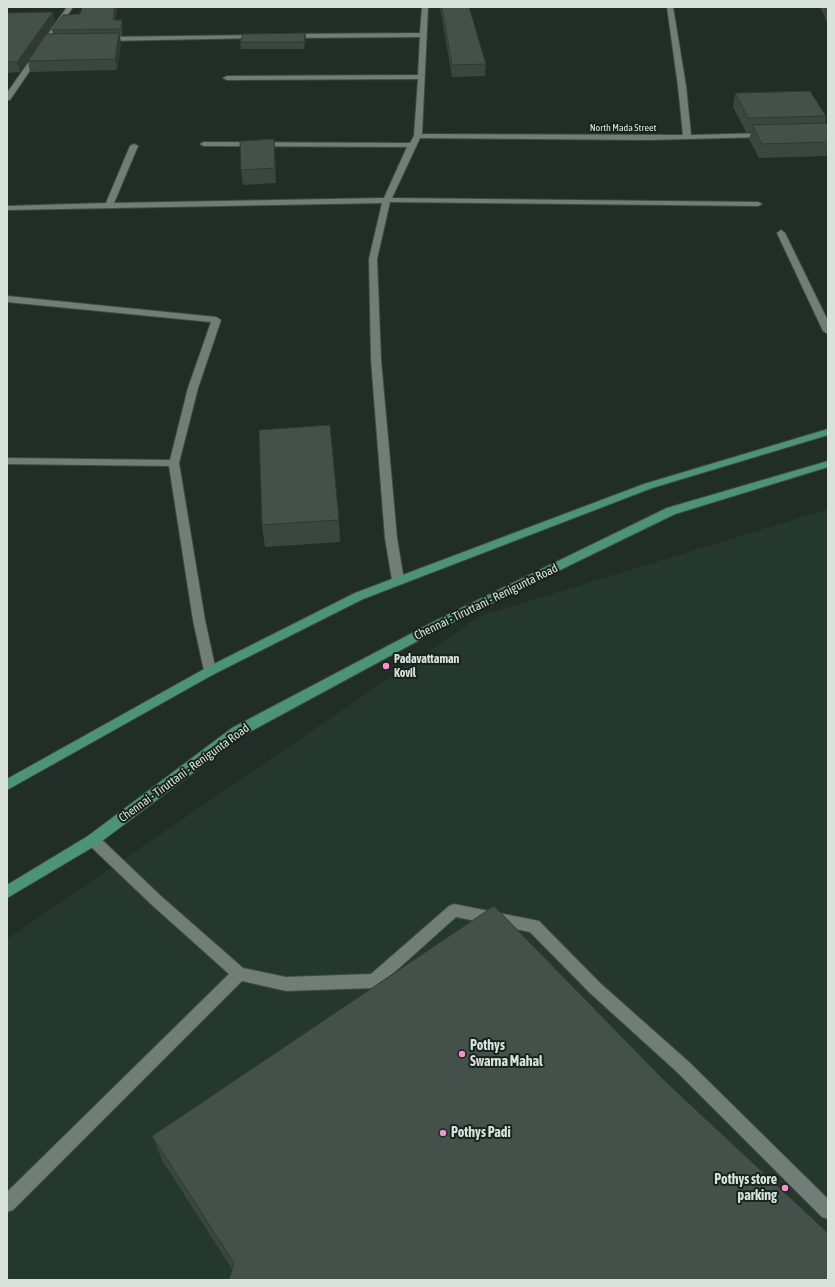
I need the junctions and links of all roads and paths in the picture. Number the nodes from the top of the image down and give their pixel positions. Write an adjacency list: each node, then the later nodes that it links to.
1 (70, 7): 8 (street)
2 (425, 7): 4 (street)
3 (670, 7): 15 (street)
4 (422, 35): 6 (street); 10 (street)
5 (270, 36): 7 (street)
6 (278, 36)
7 (95, 40)
8 (47, 41): 9 (street); 12 (street)
9 (55, 41)
10 (420, 77): 11 (street); 14 (street)
11 (227, 78)
12 (7, 98)
13 (773, 135): 15 (street, North Mada Street)
14 (418, 136): 15 (street, North Mada Street); 17 (street)
15 (687, 137)
16 (204, 144): 17 (street)
17 (412, 145): 19 (street)
18 (134, 146): 21 (street)
19 (387, 200): 20 (street); 21 (street); 30 (street)
20 (758, 204)
21 (109, 206): 22 (street)
22 (7, 208)
23 (781, 232): 25 (street)
24 (7, 299): 28 (street)
25 (828, 331)
26 (828, 432): 30 (main road)
27 (7, 462): 28 (street)
28 (174, 463): 31 (street)
29 (828, 464): 33 (main road, Chennai - Tiruttani - Renigunta Road)
30 (398, 580): 31 (main road)
31 (210, 671): 32 (main road)
32 (7, 785)
33 (93, 840): 34 (main road, Chennai - Tiruttani - Renigunta Road); 35 (street)
34 (7, 892)
35 (238, 974): 36 (street); 37 (street)
36 (7, 1204)
37 (828, 1211)

